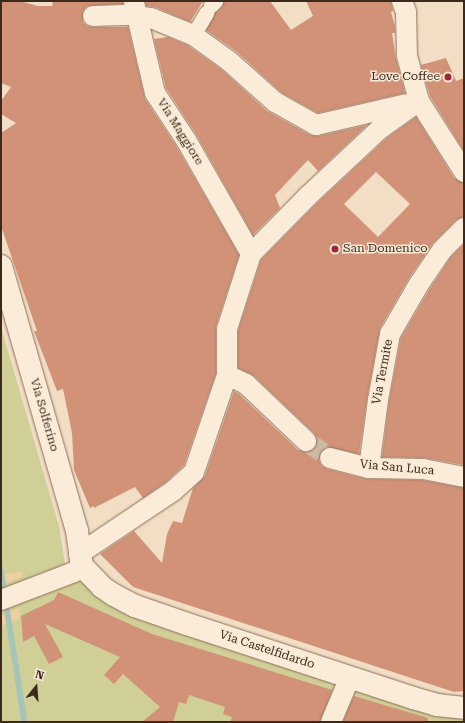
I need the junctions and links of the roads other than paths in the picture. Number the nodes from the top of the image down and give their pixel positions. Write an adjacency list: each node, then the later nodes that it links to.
1 (402, 1): 6 (street)
2 (211, 6): 5 (street)
3 (135, 8): 4 (street); 5 (street); 11 (street, Via Maggiore)
4 (93, 16)
5 (193, 35): 7 (street)
6 (419, 101): 7 (street); 8 (street)
7 (376, 121): 11 (street)
8 (459, 152): 9 (street)
9 (464, 172)
10 (464, 228): 16 (street, Via Termite)
11 (251, 254): 13 (street)
12 (1, 266): 18 (street, Via Solferino)
13 (228, 375): 14 (street); 18 (street)
14 (306, 441)
15 (330, 458): 16 (street, Via San Luca)
16 (368, 468): 17 (street, Via San Luca)
17 (464, 477)
18 (78, 564): 19 (street); 20 (street, Via Castelfidardo)
19 (1, 600)
20 (350, 677): 21 (street, Via Castelfidardo); 22 (street)
21 (464, 708)
22 (331, 722)

